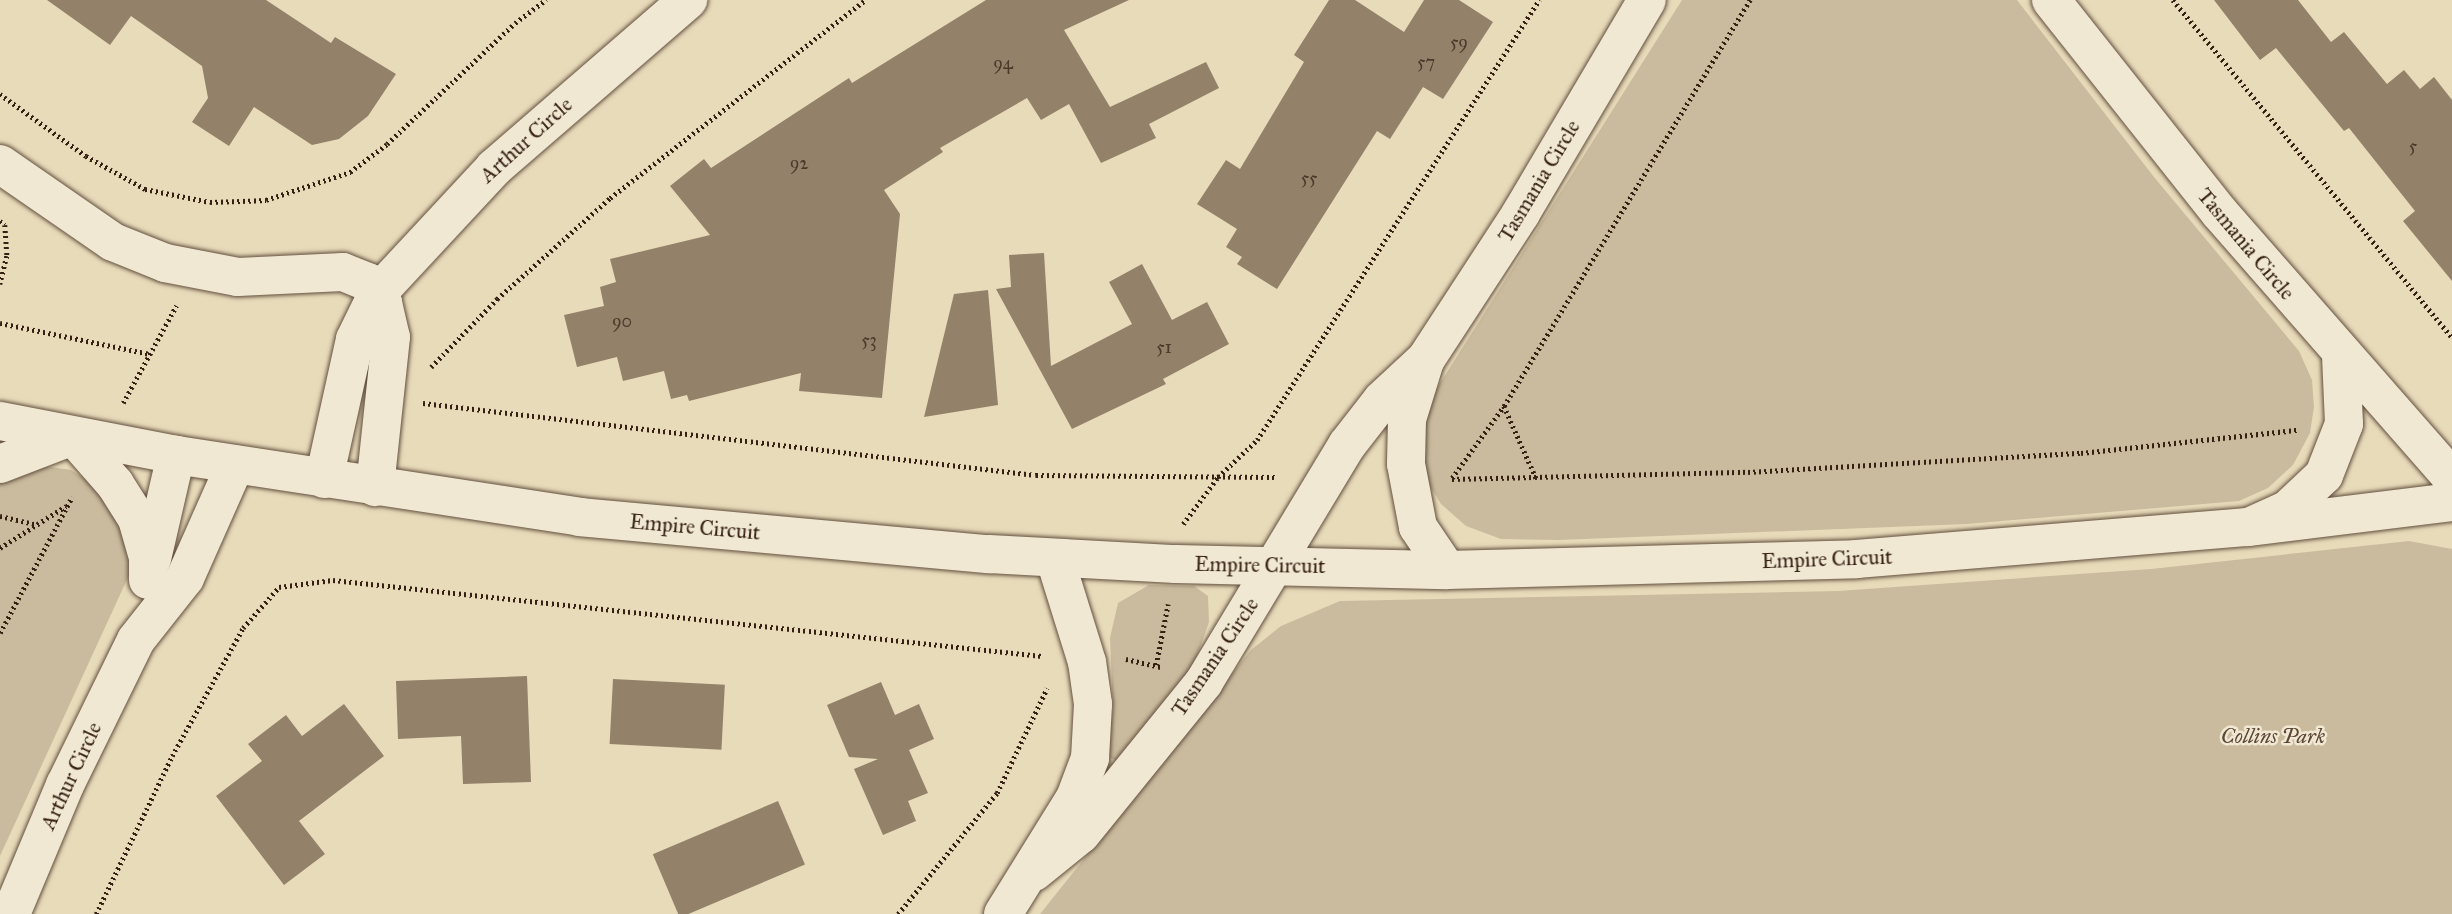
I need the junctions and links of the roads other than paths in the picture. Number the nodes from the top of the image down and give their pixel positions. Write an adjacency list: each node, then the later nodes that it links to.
1 (688, 0): 5 (street, Arthur Circle)
2 (1647, 0): 7 (street, Tasmania Circle)
3 (2052, 0): 6 (street, Tasmania Circle)
4 (0, 164): 5 (street)
5 (377, 294): 14 (street, Arthur Circle); 15 (street)
6 (2341, 354): 13 (street, Tasmania Circle); 17 (street)
7 (1426, 359): 19 (street, Tasmania Circle); 20 (street, Tasmania Circle)
8 (0, 421): 9 (street, Empire Circuit)
9 (74, 436): 10 (street, Empire Circuit); 11 (street); 21 (street)
10 (176, 455): 12 (street, Empire Circuit); 21 (street, Arthur Circle)
11 (0, 464)
12 (235, 465): 14 (street, Empire Circuit); 22 (street, Arthur Circle)
13 (2452, 478)
14 (324, 479): 15 (street, Empire Circuit)
15 (374, 487): 18 (street, Empire Circuit)
16 (2452, 502): 17 (street, Empire Circuit)
17 (2248, 527): 20 (street, Empire Circuit)
18 (1055, 559): 19 (street, Empire Circuit); 23 (street, Tasmania Circle)
19 (1275, 566): 20 (street, Empire Circuit); 23 (street, Tasmania Circle)
20 (1447, 570)
21 (148, 580): 22 (street, Arthur Circle)
22 (136, 640): 24 (street, Arthur Circle)
23 (1034, 872): 25 (street, Tasmania Circle)
24 (10, 914)
25 (1003, 914)

